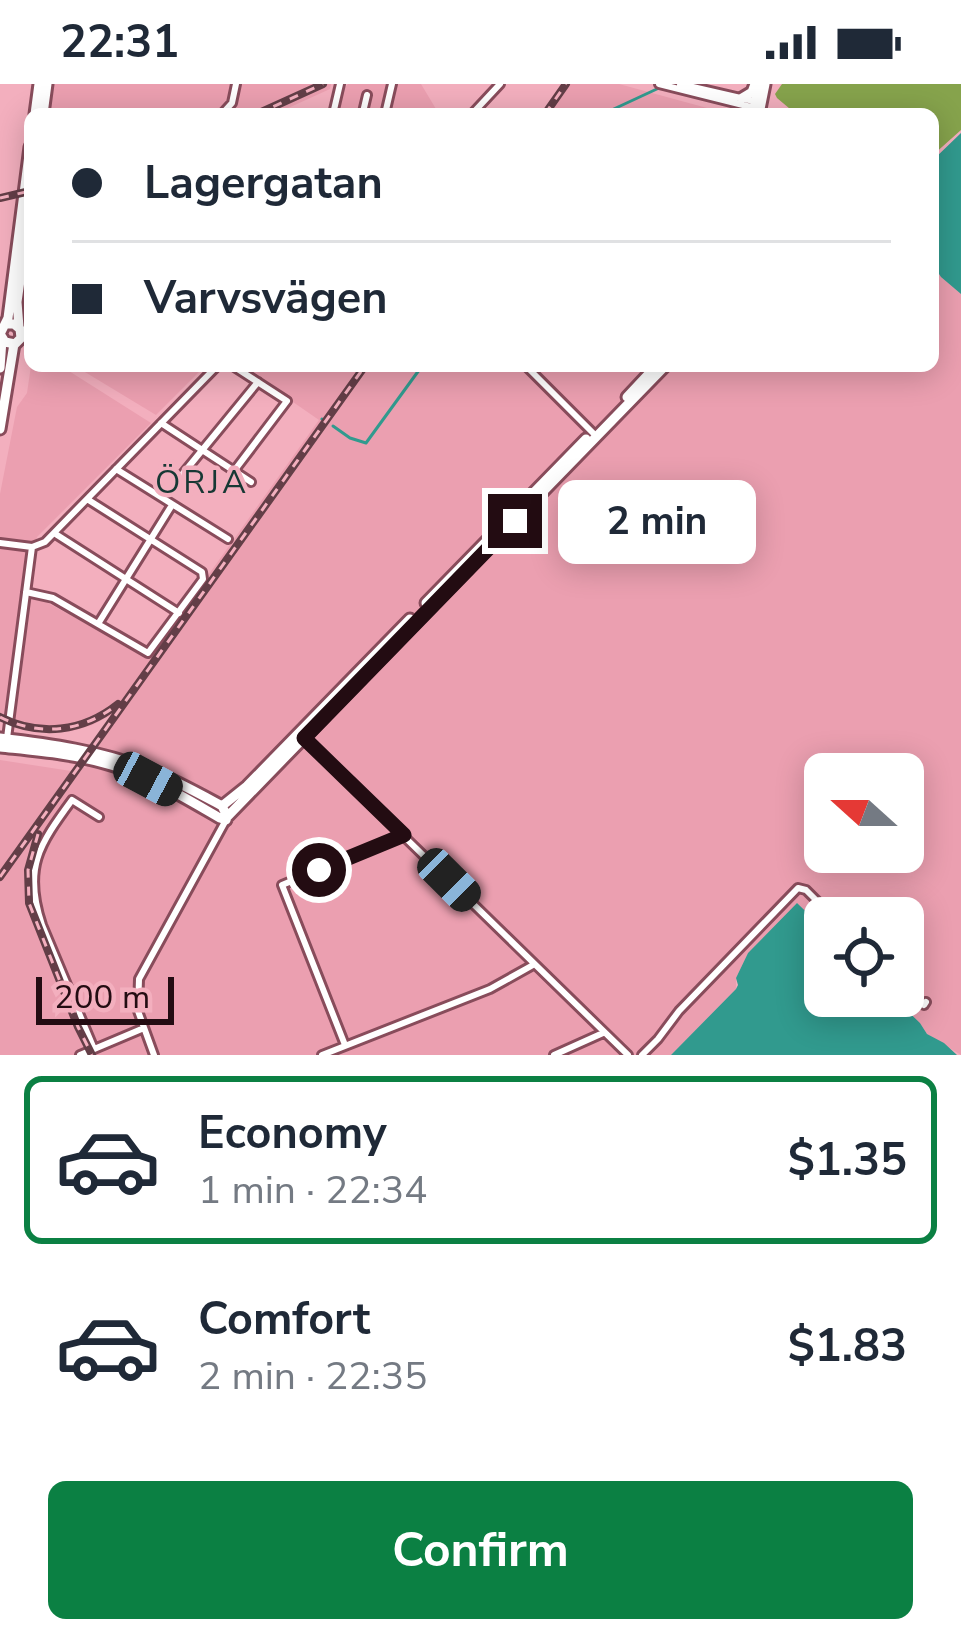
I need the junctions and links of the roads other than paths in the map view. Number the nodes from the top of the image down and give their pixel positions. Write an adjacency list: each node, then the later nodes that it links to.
1 (500, 84): 9 (street)
2 (659, 84): 7 (street)
3 (680, 84): 6 (street)
4 (760, 84): 6 (main road); 7 (main road)
5 (367, 95): 8 (street)
6 (742, 98): 7 (street)
7 (758, 107)
8 (364, 108)
9 (478, 108)
10 (24, 190): 13 (main road)
11 (24, 252): 12 (main road)
12 (19, 327): 13 (main road); 13 (main road)
13 (4, 333): 14 (main road); 21 (main road)
14 (0, 368)
15 (211, 372): 20 (street)
16 (242, 372): 19 (street)
17 (532, 372): 22 (street)
18 (655, 372): 22 (main road)
19 (258, 382): 23 (street); 25 (street)
20 (161, 423): 23 (street); 24 (street)
21 (0, 430)
22 (594, 435): 39 (main road)
23 (201, 450): 25 (street); 26 (street)
24 (116, 469): 28 (street); 29 (street)
25 (234, 471): 27 (street)
26 (181, 476)
27 (251, 482)
28 (87, 499): 30 (street); 32 (street)
29 (172, 505): 31 (street); 32 (street)
30 (55, 532): 34 (street); 35 (street)
31 (228, 539)
32 (150, 540): 35 (street); 37 (street)
33 (0, 543): 34 (street)
34 (32, 547): 36 (street)
35 (125, 580): 37 (street); 38 (street)
36 (26, 592): 38 (street); 40 (street)
37 (179, 613): 38 (street)
38 (98, 624)
39 (301, 736): 41 (main road); 41 (main road); 43 (street)
40 (3, 743): 41 (main road)
41 (225, 814): 46 (street)
42 (99, 818): 49 (street)
43 (404, 835): 45 (street); 48 (street)
44 (813, 897): 55 (street)
45 (534, 964): 47 (street); 48 (street)
46 (144, 1028): 49 (street); 51 (street)
47 (603, 1033): 53 (street); 54 (street)
48 (345, 1045): 52 (street)
49 (94, 1049): 50 (street)
50 (80, 1055)
51 (154, 1055)
52 (322, 1055)
53 (554, 1055)
54 (628, 1055)
55 (642, 1055)

